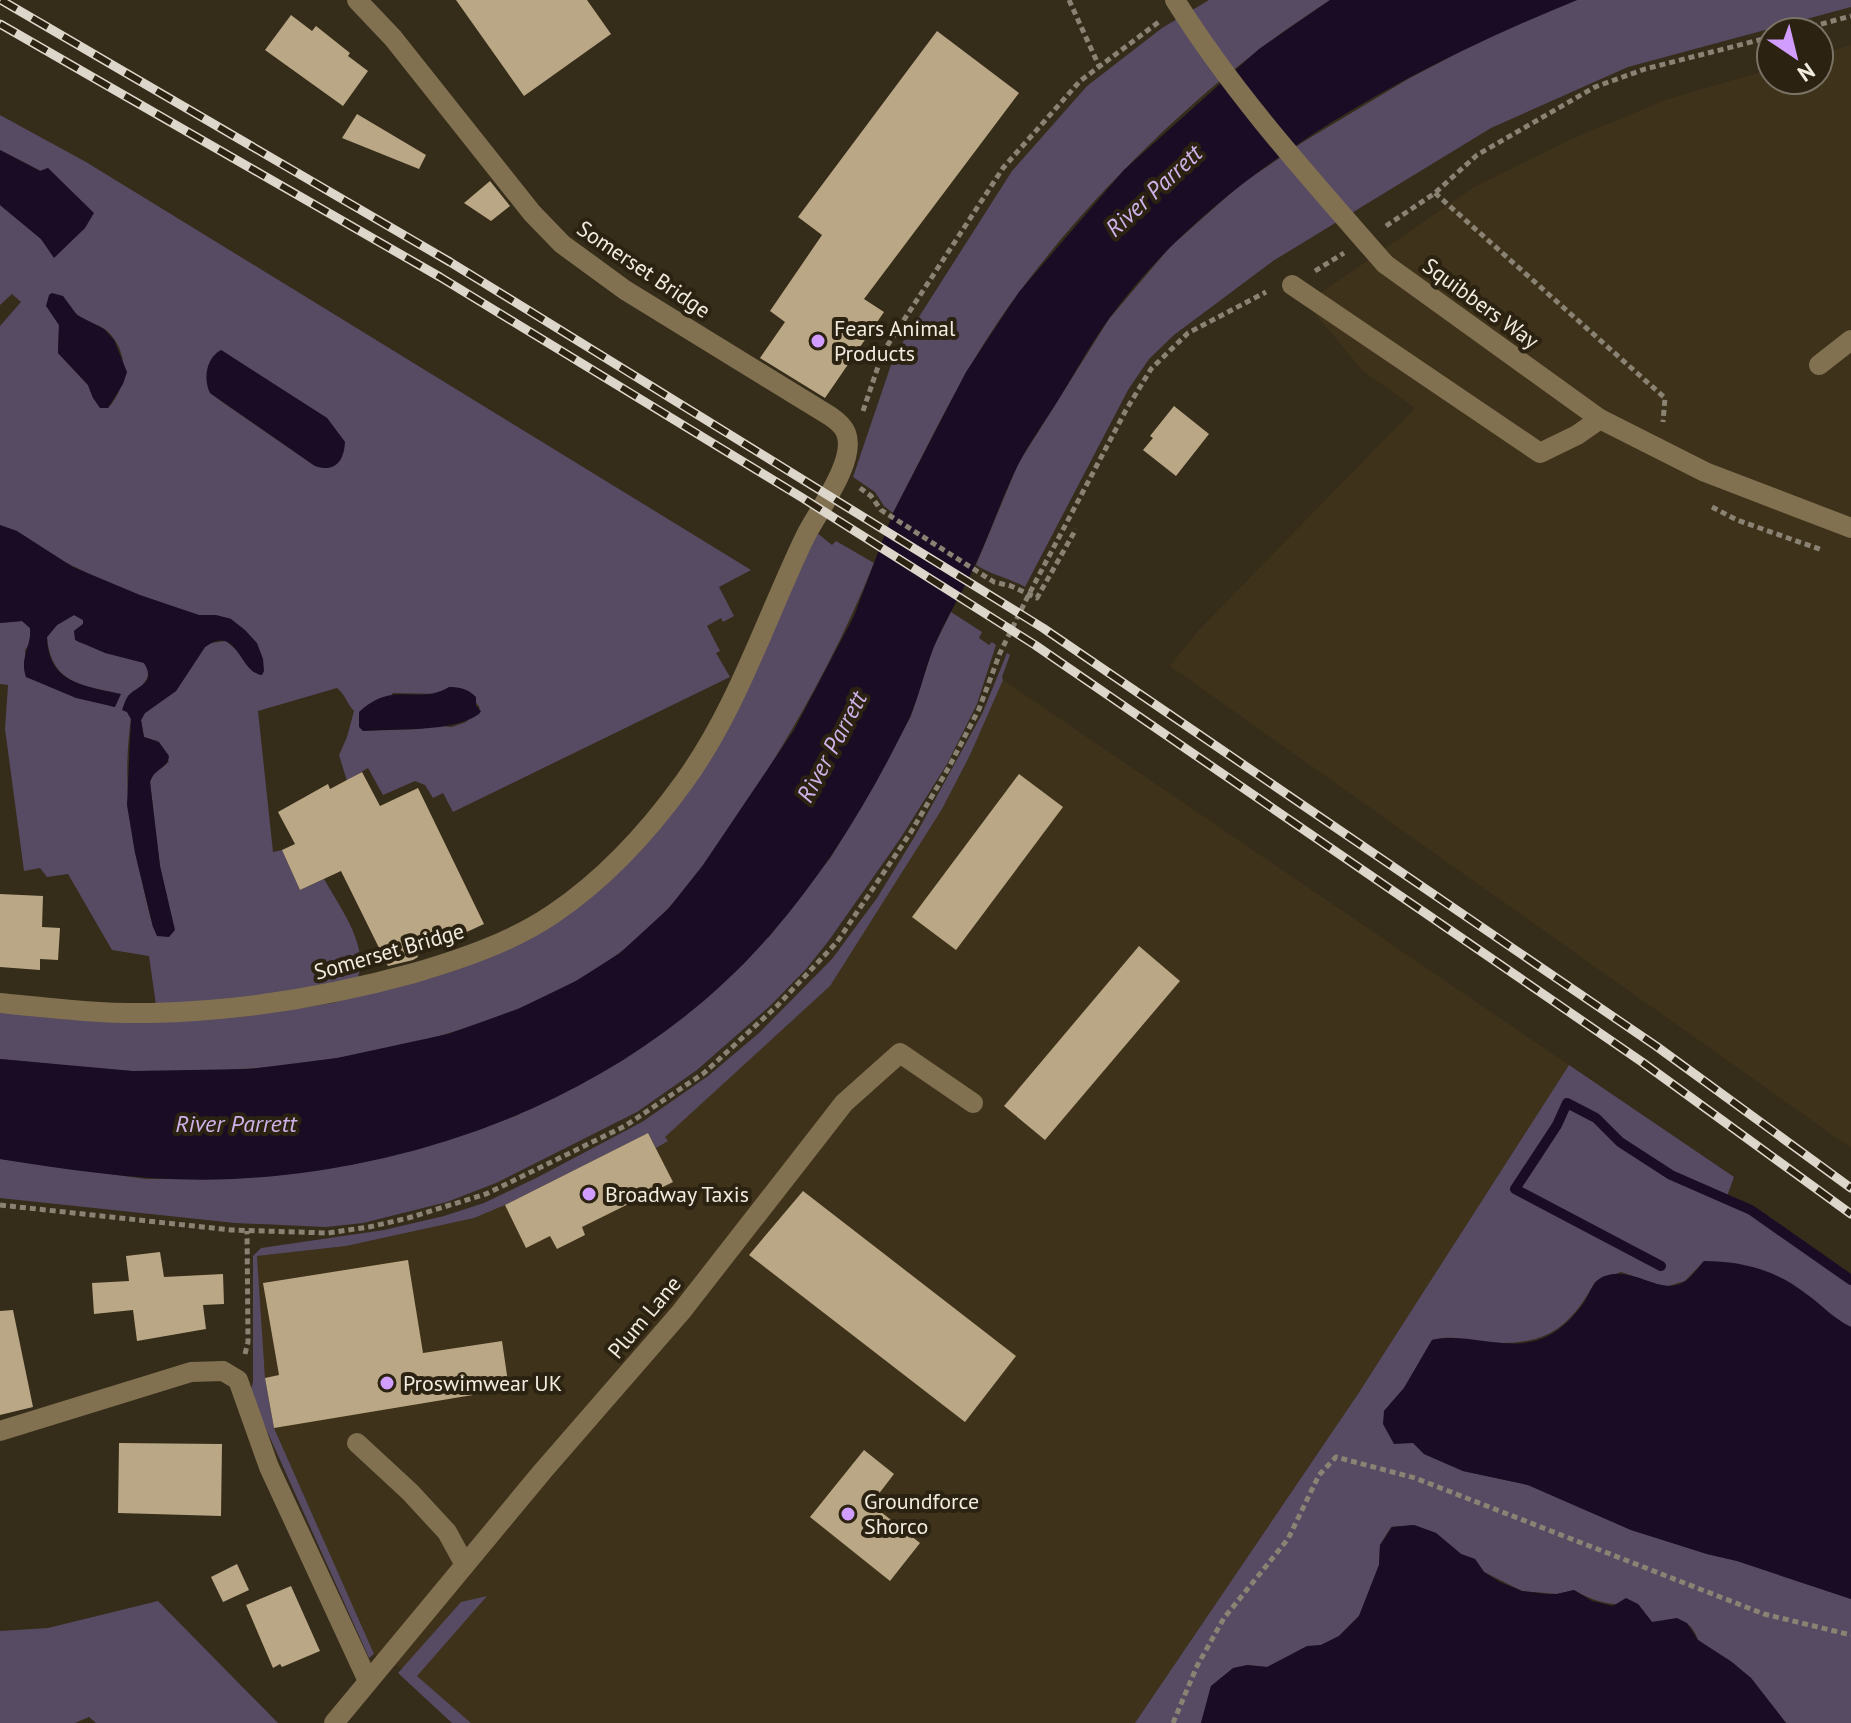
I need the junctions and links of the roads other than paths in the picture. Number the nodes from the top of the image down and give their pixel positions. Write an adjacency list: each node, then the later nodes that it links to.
1 (357, 0): 8 (street, Somerset Bridge)
2 (1173, 7): 6 (street, Squibbers Way, bridge)
3 (1292, 285): 6 (street)
4 (1851, 340): 5 (street)
5 (1819, 365)
6 (1600, 419): 7 (street, Squibbers Way)
7 (1851, 528)
8 (0, 1003)
9 (973, 1103): 12 (street, Plum Lane)
10 (0, 1431): 13 (street)
11 (357, 1443): 12 (street)
12 (465, 1565): 13 (street, Plum Lane)
13 (368, 1681): 14 (street, Plum Lane)
14 (334, 1723)

